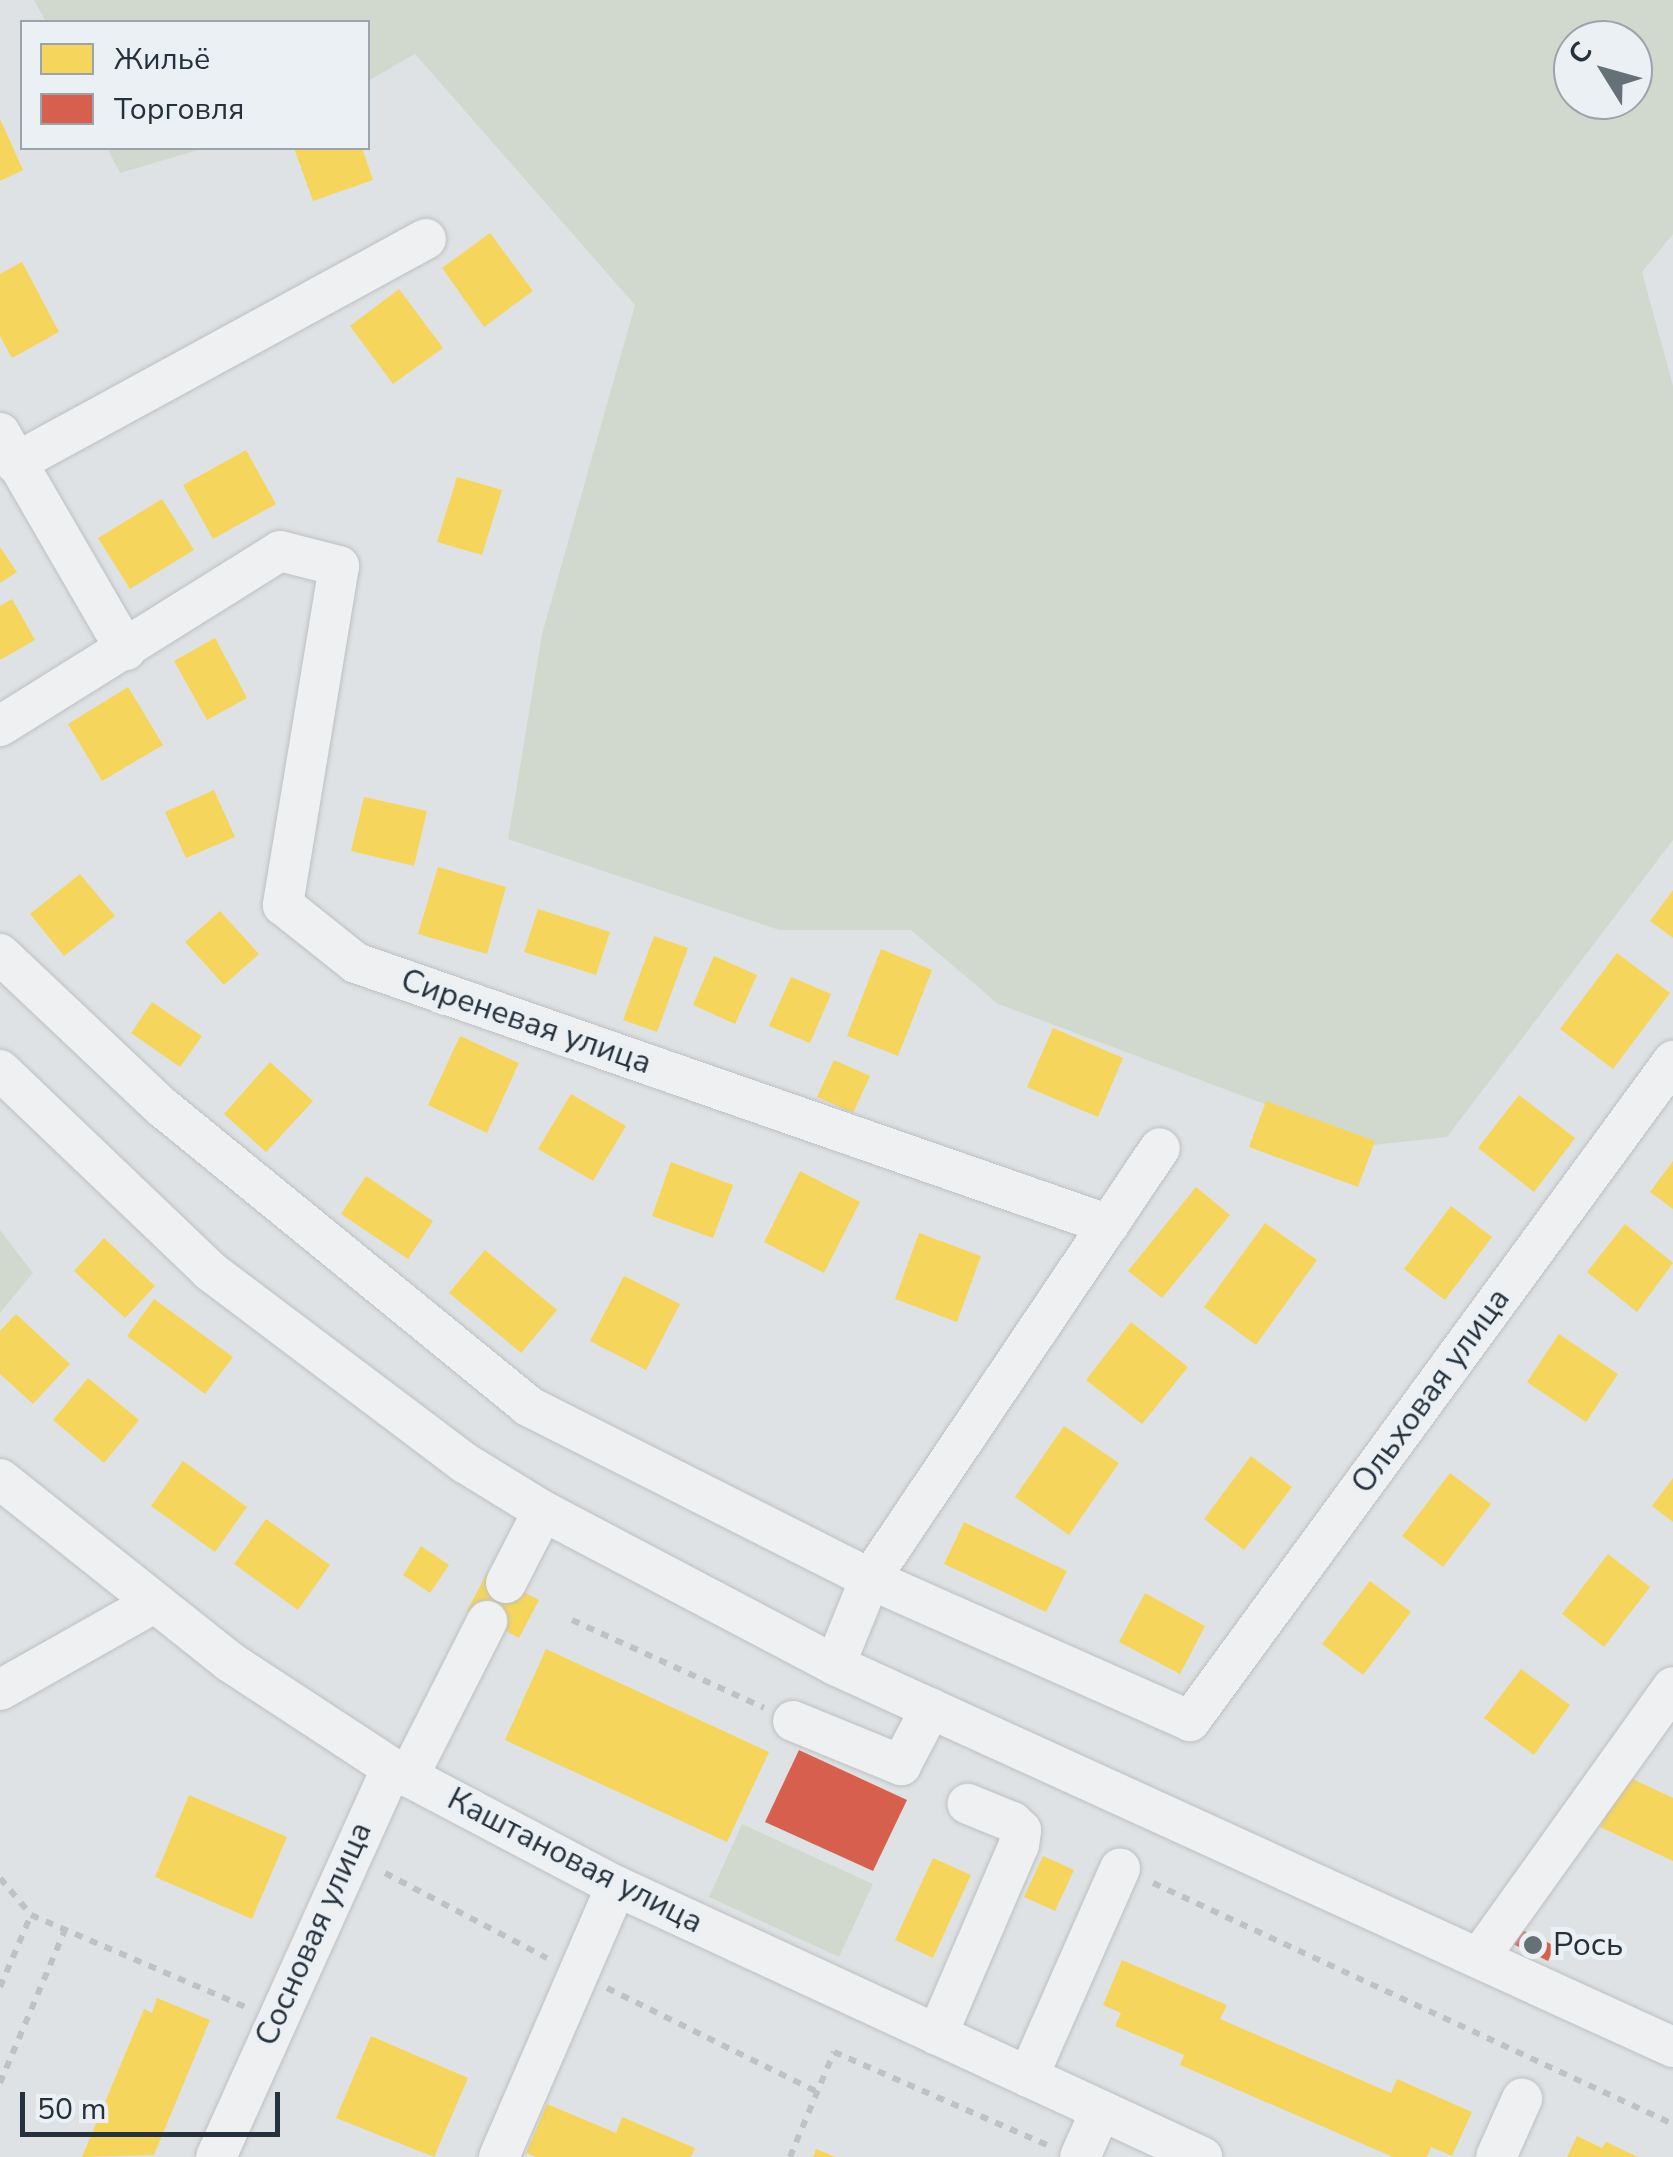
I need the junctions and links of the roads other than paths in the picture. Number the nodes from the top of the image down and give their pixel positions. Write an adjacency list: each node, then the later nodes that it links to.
1 (426, 238): 2 (street)
2 (8, 448): 3 (street)
3 (126, 650): 4 (street); 9 (street, Сиреневая улица)
4 (0, 726)
5 (0, 954): 12 (street)
6 (1673, 1061): 12 (street, Ольховая улица)
7 (0, 1070): 11 (street)
8 (1160, 1148): 9 (street)
9 (1109, 1225): 12 (street)
10 (0, 1479): 14 (street, Каштановая улица)
11 (543, 1510): 13 (street); 16 (street)
12 (870, 1579): 16 (street)
13 (506, 1583)
14 (152, 1604): 17 (street); 21 (street, Каштановая улица)
15 (487, 1621): 21 (street, Сосновая улица)
16 (835, 1665): 19 (street)
17 (0, 1690)
18 (1670, 1698): 25 (street)
19 (931, 1708): 20 (street); 25 (street)
20 (793, 1721)
21 (400, 1772): 24 (street, Каштановая улица); 32 (street, Сосновая улица)
22 (968, 1804): 26 (street)
23 (1120, 1868): 28 (street)
24 (616, 1886): 26 (street, Каштановая улица); 33 (street)
25 (1484, 1950): 27 (street)
26 (937, 2034): 28 (street, Каштановая улица)
27 (1673, 2047)
28 (1028, 2077): 30 (street, Каштановая улица)
29 (1522, 2099): 35 (street)
30 (1101, 2110): 31 (street); 34 (street, Каштановая улица)
31 (1068, 2153)
32 (216, 2157)
33 (499, 2157)
34 (1202, 2157)
35 (1496, 2157)

